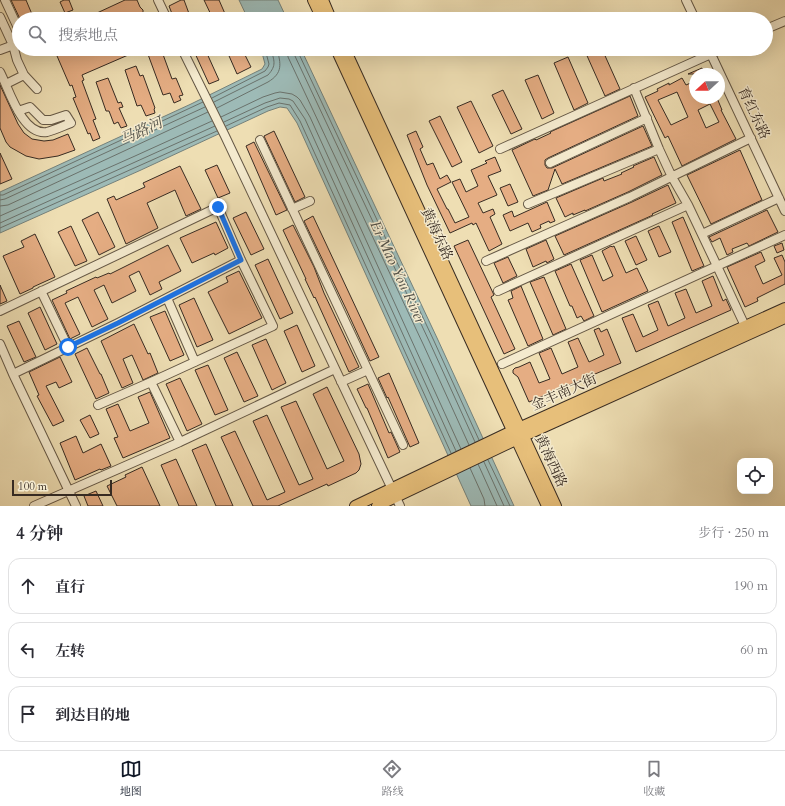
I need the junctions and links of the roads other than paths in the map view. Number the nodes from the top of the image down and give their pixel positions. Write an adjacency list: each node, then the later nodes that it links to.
1 (5, 0): 10 (street)
2 (158, 0): 6 (street)
3 (313, 0): 7 (main road)
4 (322, 0): 8 (main road)
5 (686, 0): 9 (street)
6 (164, 12)
7 (319, 12)
8 (328, 12)
9 (692, 12)
10 (12, 15)
11 (0, 17): 14 (street)
12 (785, 21): 13 (street)
13 (773, 26)
14 (12, 37)
15 (12, 46): 16 (street)
16 (0, 50)
17 (17, 56): 24 (street)
18 (185, 56): 58 (street)
19 (339, 56): 64 (main road, 黄海东路)
20 (348, 56): 64 (main road, 黄海东路)
21 (700, 56): 26 (street)
22 (712, 56): 30 (street, 育红东路)
23 (0, 72): 25 (street)
24 (24, 75): 25 (street); 27 (street)
25 (6, 84): 28 (street)
26 (634, 88): 29 (street); 32 (street)
27 (38, 89)
28 (18, 111): 28 (street)
29 (646, 118): 33 (street); 34 (street)
30 (751, 138): 35 (street); 36 (street, 育红东路)
31 (260, 140): 40 (street)
32 (500, 149)
33 (658, 149): 35 (street); 38 (street)
34 (550, 163)
35 (672, 177): 39 (street); 45 (street)
36 (779, 198): 41 (street, 育红东路); 42 (street)
37 (310, 201): 40 (street)
38 (528, 204)
39 (688, 205): 42 (street); 48 (street)
40 (292, 209): 59 (street)
41 (785, 211)
42 (702, 234): 46 (street)
43 (785, 235): 46 (street)
44 (241, 260): 47 (street); 49 (street); 56 (street)
45 (486, 261)
46 (717, 266): 53 (street); 57 (street)
47 (41, 291): 51 (street); 55 (street)
48 (498, 291)
49 (167, 298): 55 (street); 56 (street)
50 (785, 308): 53 (main road, 金丰南大街)
51 (0, 311)
52 (785, 318): 64 (main road, 金丰南大街)
53 (745, 326): 64 (main road, 金丰南大街)
54 (0, 344): 60 (street)
55 (68, 347): 60 (street)
56 (195, 362): 61 (street)
57 (502, 364)
58 (335, 369): 62 (street); 65 (street)
59 (368, 370): 62 (street); 66 (street)
60 (13, 374): 67 (street)
61 (151, 382): 63 (street); 65 (street)
62 (342, 382): 68 (street)
63 (98, 405)
64 (518, 434): 68 (main road, 金丰南大街); 73 (main road, 黄海西路); 74 (main road, 黄海西路)
65 (180, 442): 67 (street)
66 (403, 445)
67 (69, 490): 69 (street); 70 (street)
68 (396, 497): 71 (main road, 金丰南大街); 72 (main road, 金丰南大街)
69 (34, 506)
70 (76, 506)
71 (355, 506)
72 (377, 506)
73 (547, 506)
74 (556, 506)

